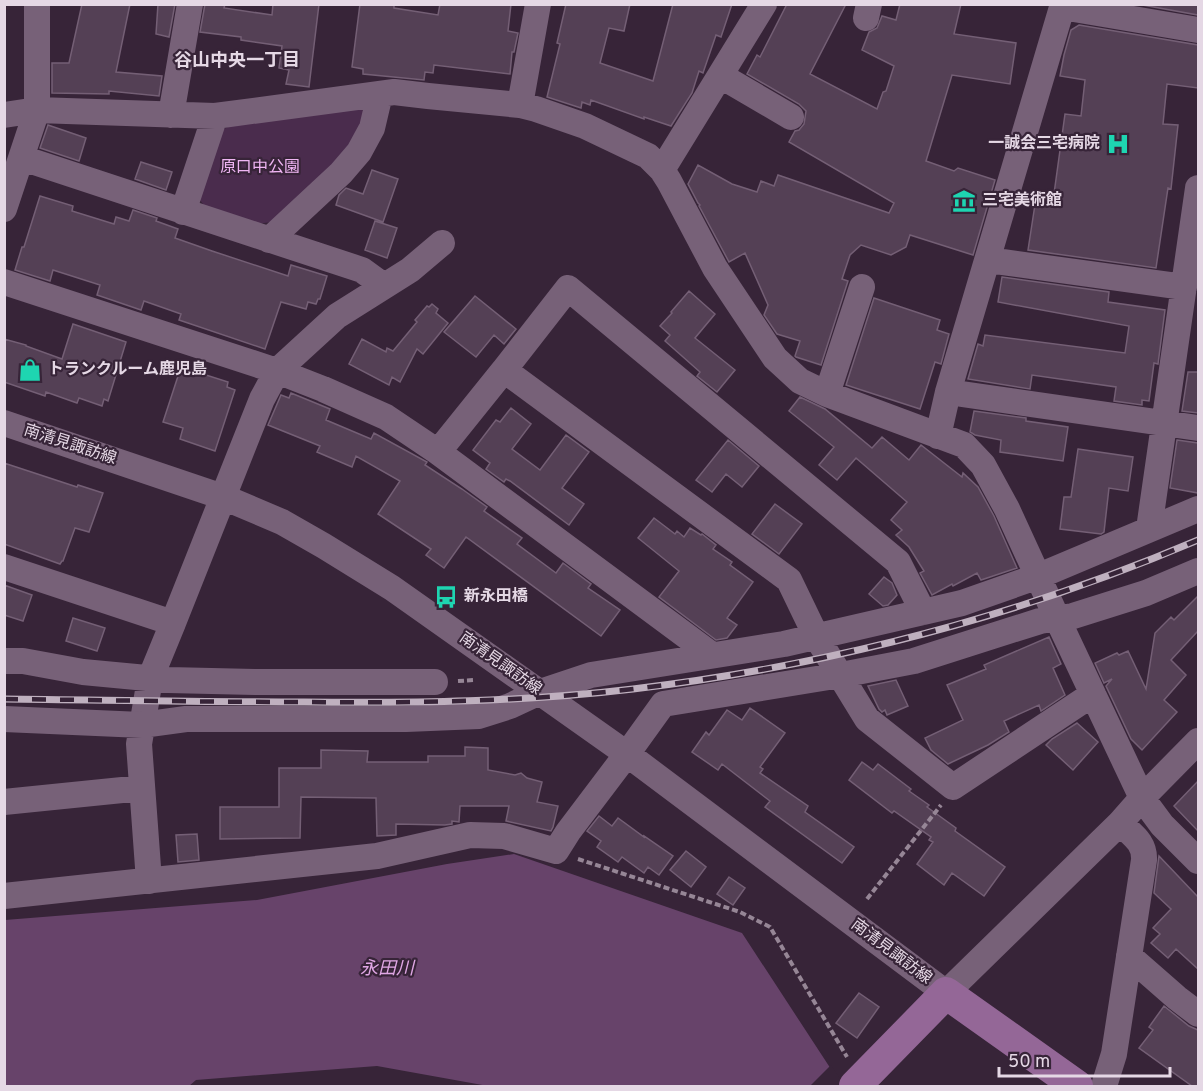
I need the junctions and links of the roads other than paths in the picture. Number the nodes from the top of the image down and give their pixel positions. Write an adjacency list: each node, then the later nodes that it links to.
1 (36, 4): 10 (street)
2 (190, 4): 12 (street)
3 (538, 4): 9 (street)
4 (764, 4): 7 (street)
5 (1063, 6): 6 (street); 22 (street)
6 (1198, 30)
7 (721, 76): 14 (street); 16 (street)
8 (380, 94): 9 (street); 13 (street); 20 (street)
9 (520, 105): 16 (street)
10 (37, 110): 11 (street); 12 (street); 15 (street)
11 (4, 115)
12 (171, 115): 13 (street)
13 (215, 116): 19 (street)
14 (791, 117)
15 (22, 158): 18 (street); 19 (street)
16 (662, 170): 30 (street)
17 (1198, 188): 26 (street)
18 (4, 209)
19 (183, 212): 20 (street)
20 (269, 240): 24 (street)
21 (442, 243): 24 (street)
22 (988, 260): 26 (street); 29 (street)
23 (4, 282): 28 (street)
24 (384, 286): 28 (street)
25 (862, 287): 30 (street)
26 (1184, 288): 32 (street)
27 (504, 370): 35 (street); 42 (street); 45 (street)
28 (277, 371): 35 (street); 36 (street)
29 (948, 392): 32 (street); 34 (street)
30 (827, 394): 34 (street)
31 (4, 423): 36 (street, 南清見諏訪線)
32 (1165, 423): 33 (street); 38 (street)
33 (1198, 428)
34 (938, 436): 41 (street)
35 (438, 452): 46 (street)
36 (223, 497): 44 (street); 51 (street, 南清見諏訪線)
37 (1198, 509): 38 (street)
38 (1149, 529): 41 (street)
39 (4, 567): 44 (street)
40 (1198, 571): 43 (street)
41 (1039, 576): 42 (street); 43 (street)
42 (923, 612): 45 (street)
43 (1057, 618): 48 (street); 52 (street)
44 (173, 623): 49 (street)
45 (816, 636): 46 (street); 48 (street)
46 (712, 656): 51 (street)
47 (4, 661): 49 (street)
48 (841, 675): 52 (street); 56 (street)
49 (150, 679): 50 (street); 54 (street)
50 (435, 682)
51 (540, 692): 54 (street); 56 (street, 南清見諏訪線)
52 (1093, 694): 58 (street)
53 (4, 719): 54 (street)
54 (142, 725): 57 (street)
55 (1198, 741): 58 (street)
56 (627, 754): 62 (street); 65 (street, 南清見諏訪線)
57 (142, 788): 59 (street); 62 (street)
58 (1142, 798): 60 (street); 61 (street)
59 (4, 802)
60 (1120, 823): 64 (street); 65 (street)
61 (1198, 861)
62 (149, 881): 63 (street)
63 (4, 896)
64 (1129, 956): 66 (street); 69 (street)
65 (946, 993): 67 (main road); 68 (main road)
66 (1198, 1014)
67 (858, 1077)
68 (1077, 1086)
69 (1104, 1086)

